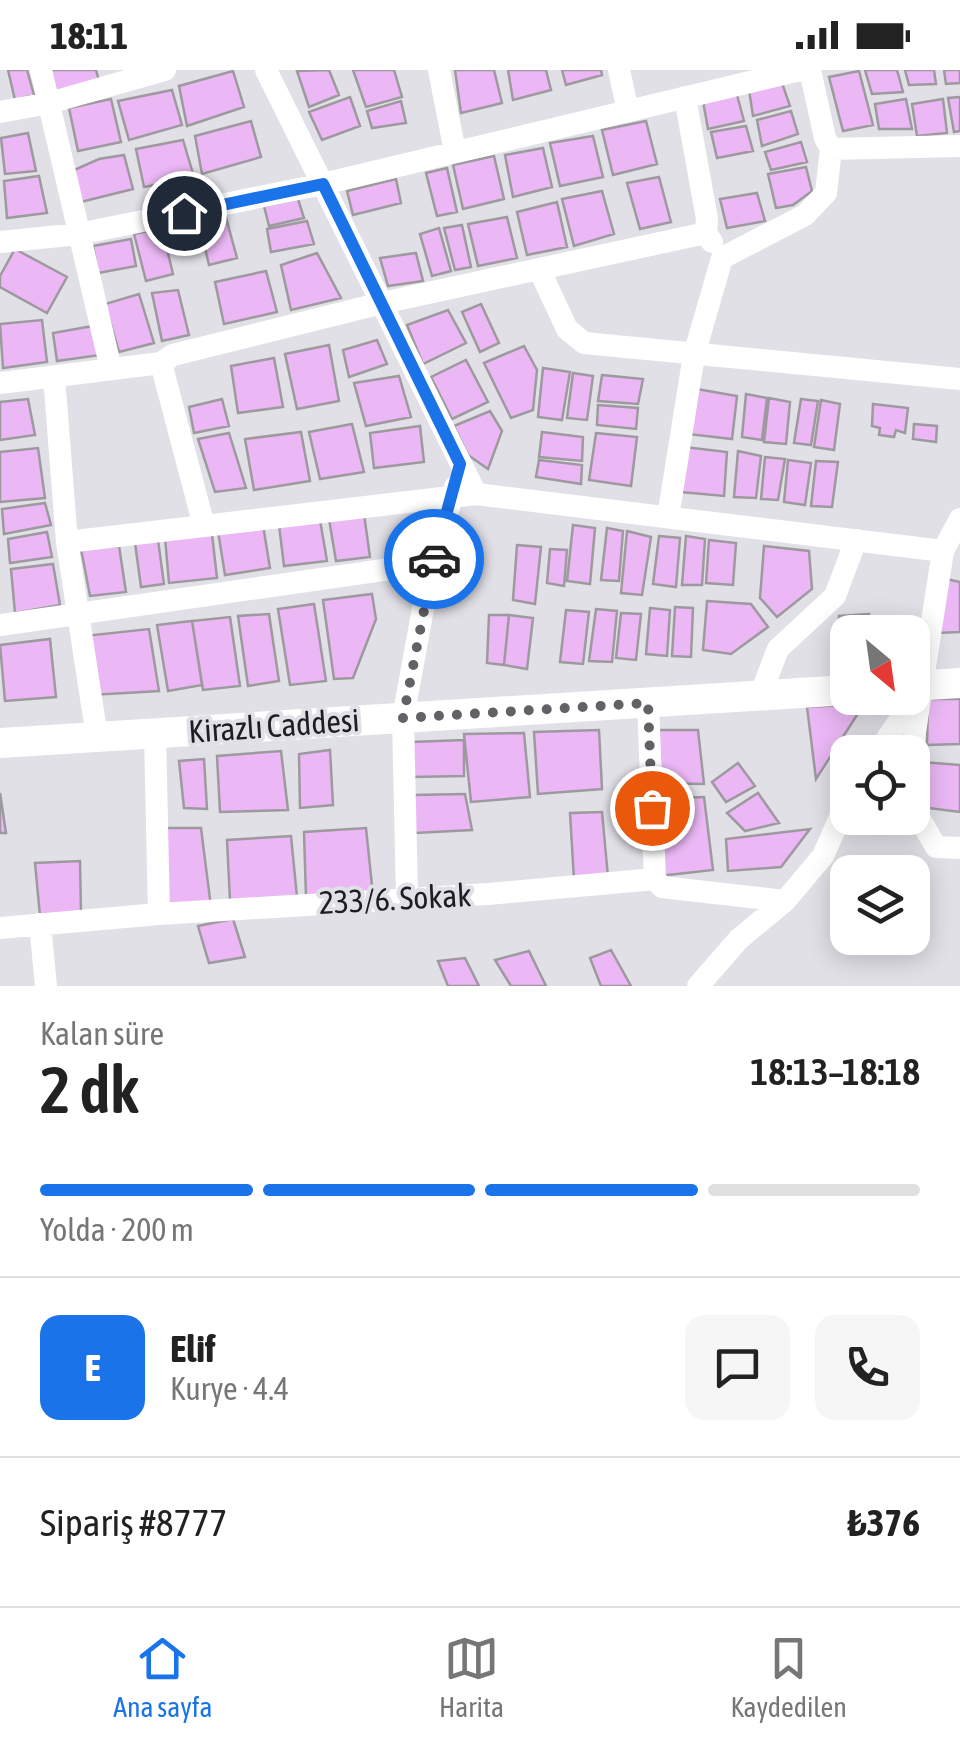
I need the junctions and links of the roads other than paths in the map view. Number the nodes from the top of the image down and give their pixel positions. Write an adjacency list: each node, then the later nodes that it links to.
1 (41, 70): 9 (street)
2 (165, 70): 9 (street)
3 (266, 70): 15 (street)
4 (439, 70): 14 (street)
5 (619, 70): 10 (street)
6 (800, 70): 8 (street)
7 (810, 70): 13 (street)
8 (685, 97): 10 (street); 16 (street)
9 (48, 103): 11 (street); 17 (street)
10 (628, 111): 14 (street)
11 (0, 112)
12 (960, 146): 13 (street)
13 (831, 149): 19 (street)
14 (456, 152): 15 (street)
15 (323, 184): 17 (street); 21 (street)
16 (706, 233): 19 (street); 20 (street)
17 (79, 234): 18 (street); 24 (street)
18 (0, 242)
19 (722, 258): 22 (street)
20 (540, 270): 21 (street); 22 (street)
21 (382, 303): 23 (street); 28 (street)
22 (694, 355): 26 (street); 29 (street)
23 (161, 362): 24 (street); 31 (street)
24 (110, 369): 25 (street)
25 (54, 376): 27 (street); 33 (street)
26 (960, 380)
27 (0, 383)
28 (464, 495): 29 (street); 31 (street); 35 (street)
29 (668, 518): 32 (street)
30 (960, 519): 34 (street)
31 (204, 526): 33 (street)
32 (856, 540): 34 (street); 42 (street)
33 (67, 542): 36 (street)
34 (943, 551): 37 (street)
35 (430, 570): 36 (street); 44 (street)
36 (78, 613): 38 (street); 46 (street)
37 (930, 618)
38 (0, 625)
39 (960, 683): 40 (main road)
40 (930, 685)
41 (830, 691): 42 (main road, Kirazlı Caddesi)
42 (760, 696): 43 (main road, Kirazlı Caddesi)
43 (648, 703): 44 (main road, Kirazlı Caddesi); 51 (street)
44 (403, 718): 45 (main road, Kirazlı Caddesi); 52 (street)
45 (155, 734): 46 (main road, Kirazlı Caddesi); 54 (street)
46 (96, 737): 47 (main road, Kirazlı Caddesi)
47 (0, 743)
48 (832, 835): 53 (street)
49 (929, 835): 50 (street)
50 (960, 848)
51 (656, 879): 52 (street, 233/6. Sokak); 53 (street, 233/6. Sokak)
52 (407, 896): 54 (street, 233/6. Sokak)
53 (785, 900): 58 (street)
54 (159, 914): 55 (street, 233/6. Sokak)
55 (40, 924): 56 (street, 233/6. Sokak); 57 (street)
56 (0, 928)
57 (46, 986)
58 (698, 986)

